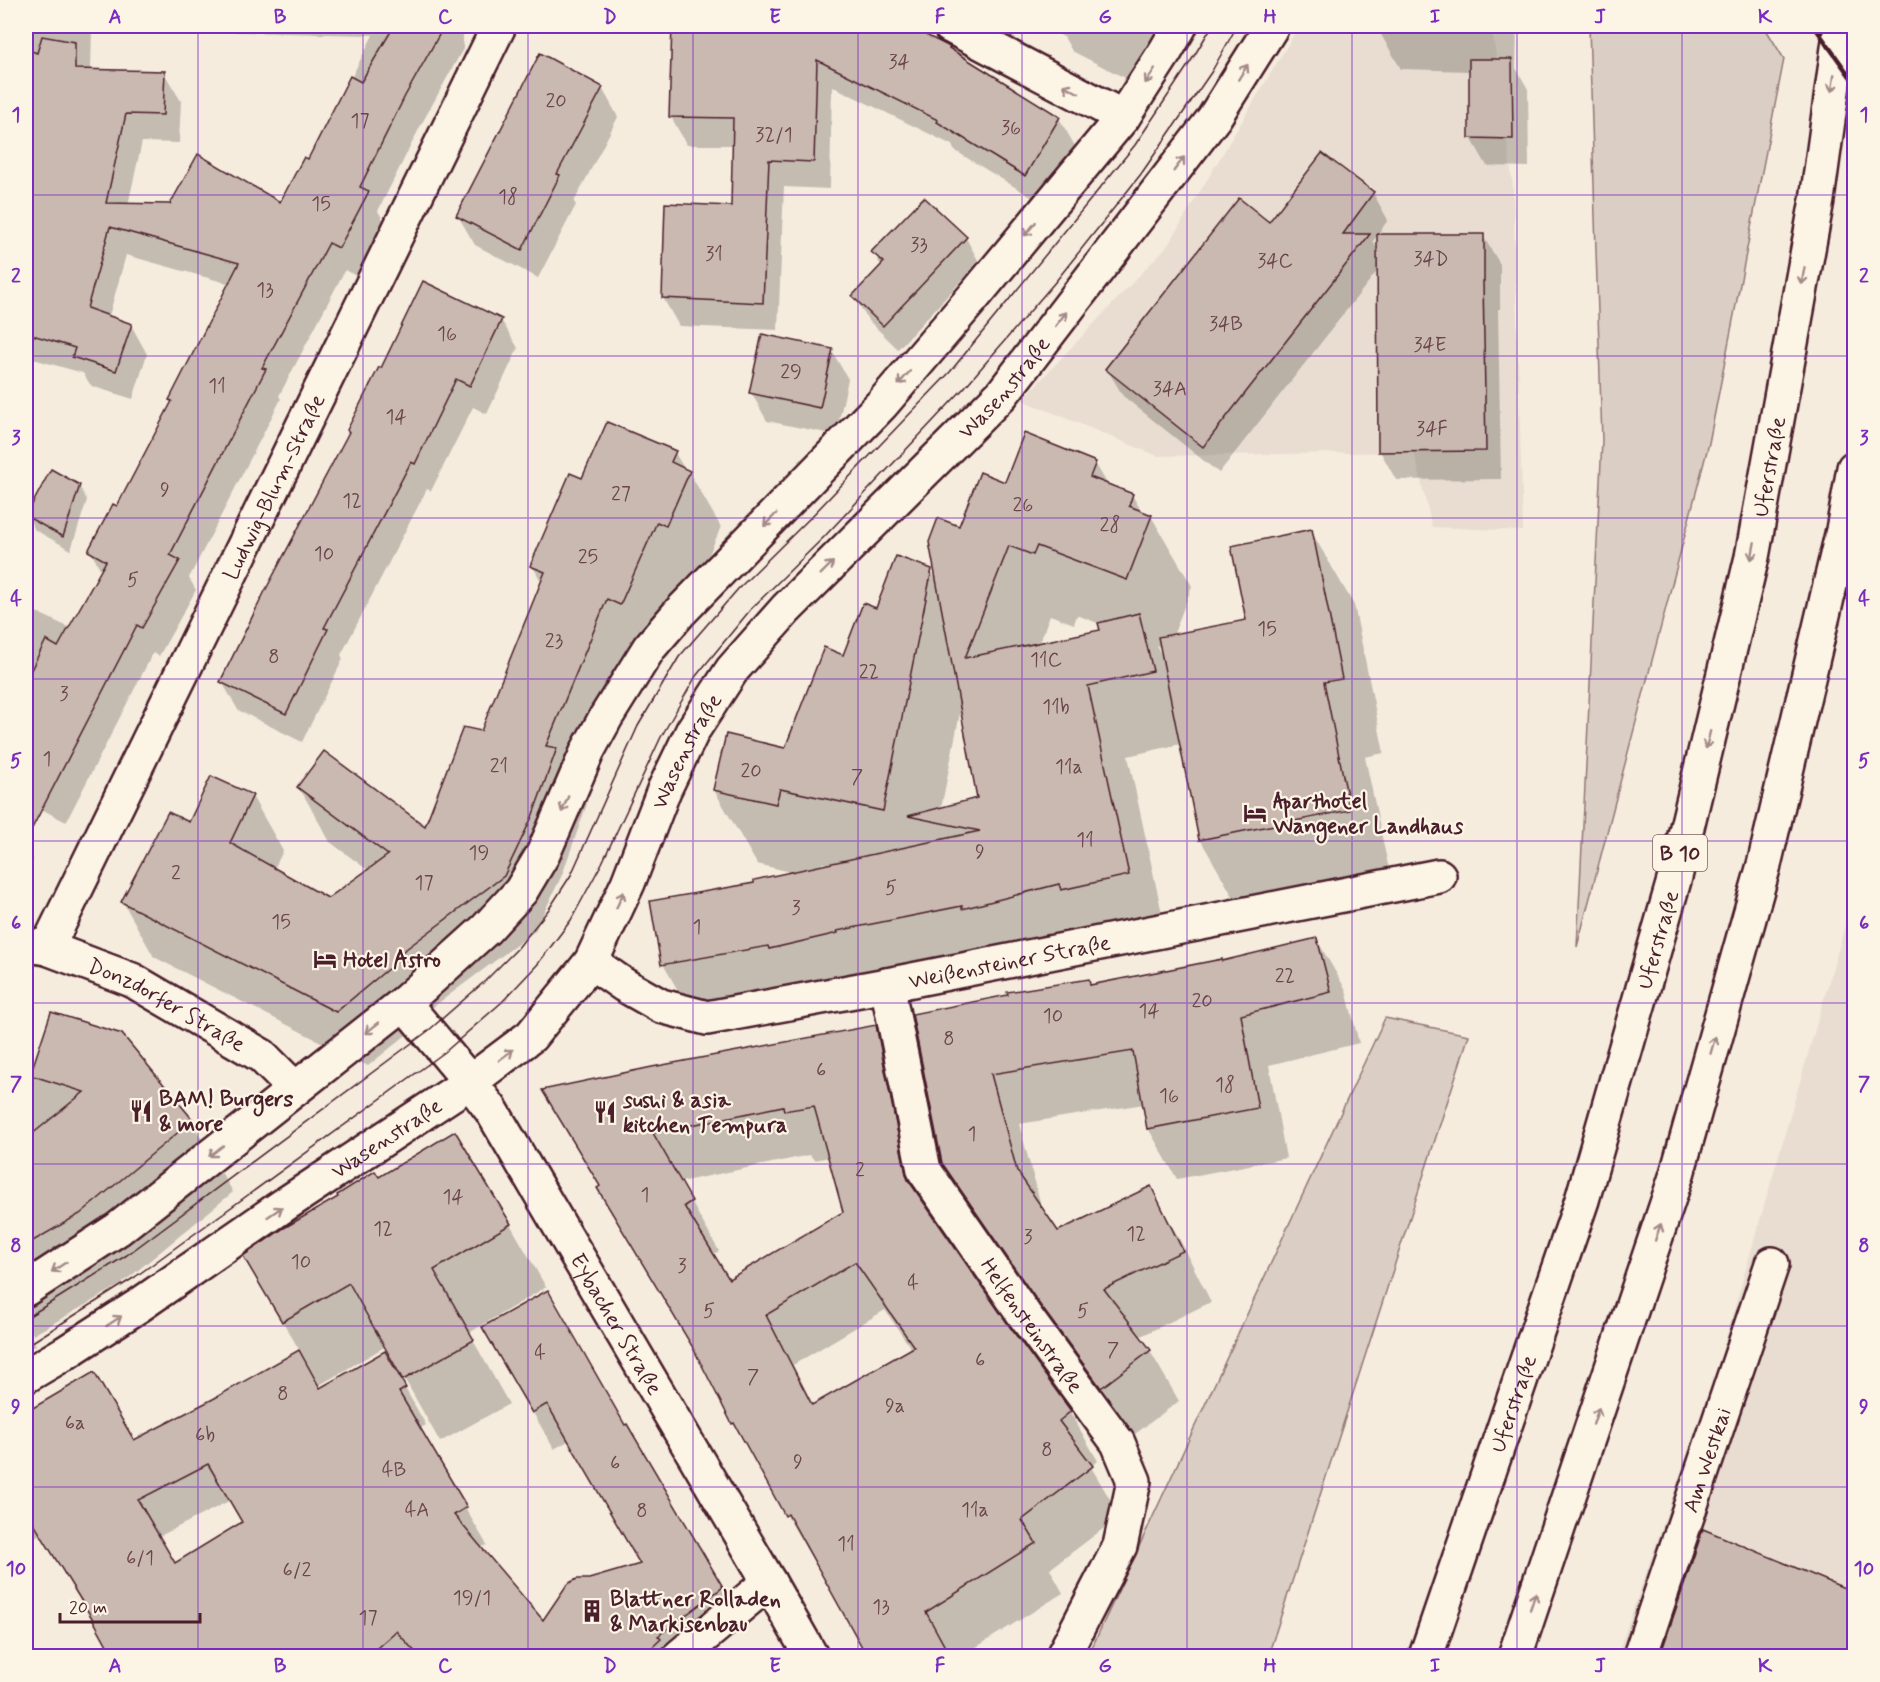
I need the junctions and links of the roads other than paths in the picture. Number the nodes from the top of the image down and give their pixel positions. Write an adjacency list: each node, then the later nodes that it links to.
1 (500, 26): 9 (main road, Ludwig-Blum-Straße)
2 (950, 26): 6 (main road, one-way to 2)
3 (1180, 26): 6 (main road, one-way to 6)
4 (1272, 26): 10 (main road, Wasenstraße, one-way to 4)
5 (1840, 26): 22 (main road, Uferstraße / B 10, one-way to 22)
6 (1123, 117): 12 (main road, one-way to 12)
7 (1854, 468): 23 (main road, one-way to 7)
8 (1438, 876): 11 (main road, Weißensteiner Straße)
9 (37, 946): 14 (main road, Donzdorfer Straße)
10 (591, 962): 11 (main road, Weißensteiner Straße); 13 (main road, Wasenstraße, one-way to 10)
11 (887, 985): 21 (main road, Helfensteinstraße)
12 (404, 1003): 13 (main road, Eybacher Straße); 14 (main road, one-way to 14)
13 (470, 1082): 17 (main road, Wasenstraße, one-way to 13); 18 (main road, Eybacher Straße)
14 (295, 1089): 16 (main road, one-way to 16)
15 (1772, 1264): 24 (main road, Am Westkai)
16 (26, 1289)
17 (26, 1376)
18 (769, 1582): 19 (main road); 20 (main road, Eybacher Straße)
19 (680, 1656)
20 (811, 1656)
21 (1063, 1656)
22 (1426, 1656)
23 (1515, 1656)
24 (1640, 1656)

